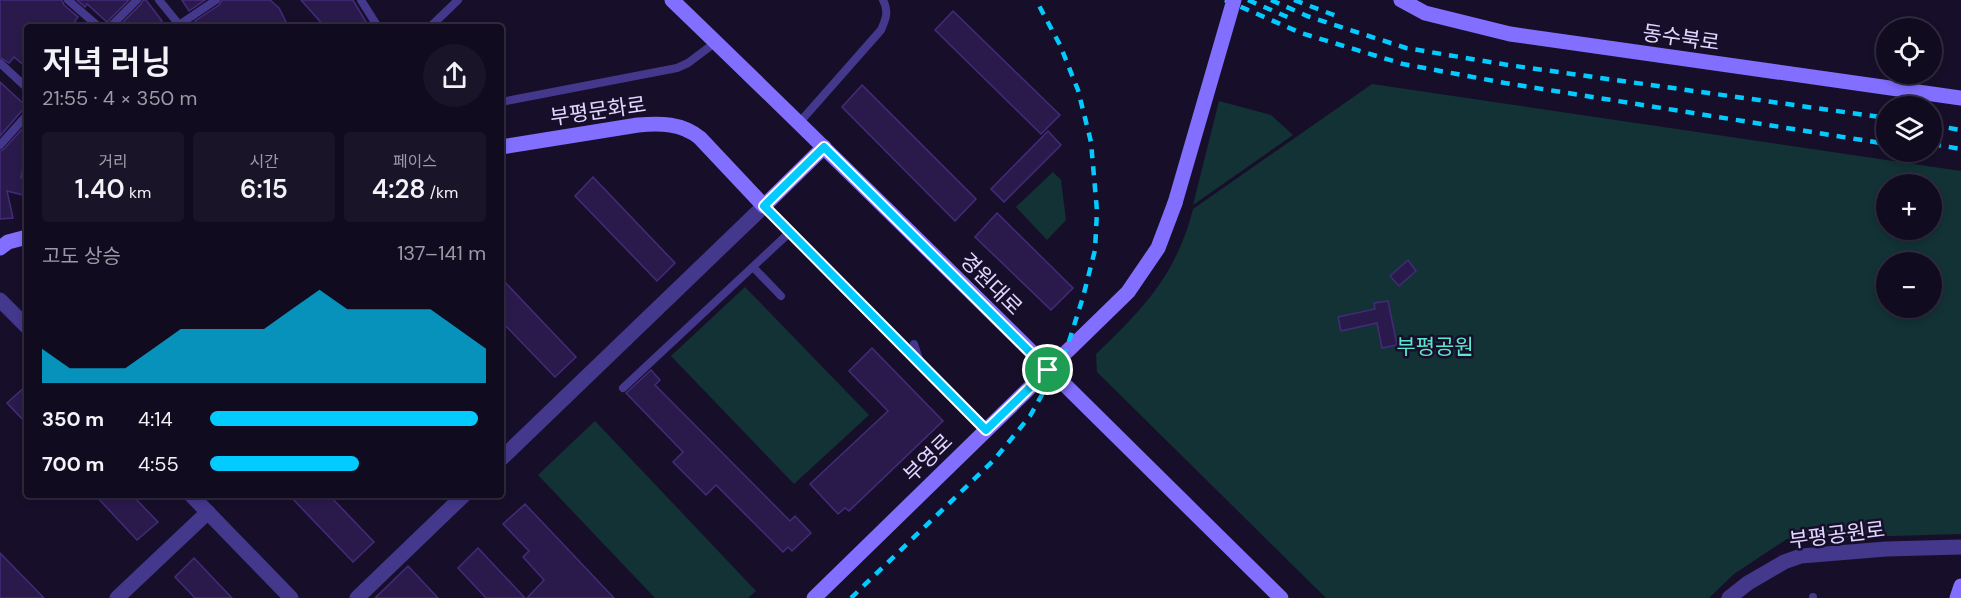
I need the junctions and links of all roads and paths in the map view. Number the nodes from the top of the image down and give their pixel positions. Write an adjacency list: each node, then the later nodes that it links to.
1 (68, 0): 11 (lane)
2 (137, 0): 12 (lane)
3 (159, 0): 13 (lane)
4 (216, 0): 14 (lane)
5 (361, 0): 15 (lane)
6 (458, 0): 16 (lane)
7 (672, 0): 17 (street, 경원대로)
8 (883, 0): 23 (lane)
9 (1234, 0): 37 (street, 부영로, bridge)
10 (1401, 0): 20 (street, 동수북로)
11 (96, 24)
12 (113, 24)
13 (177, 24)
14 (182, 24)
15 (376, 24)
16 (433, 24)
17 (716, 42): 21 (lane); 23 (street, 경원대로)
18 (0, 63): 19 (lane)
19 (24, 85)
20 (1961, 98)
21 (504, 101)
22 (24, 118): 24 (lane)
23 (799, 123): 26 (street, 경원대로)
24 (0, 145)
25 (504, 146): 27 (street, 부평문화로)
26 (824, 147): 27 (street); 37 (street, 경원대로)
27 (764, 206): 28 (lane); 40 (street)
28 (789, 233): 31 (lane); 36 (lane)
29 (24, 238): 30 (street)
30 (0, 248)
31 (753, 267): 32 (lane); 38 (lane)
32 (781, 296)
33 (0, 300): 34 (street)
34 (24, 324)
35 (914, 344): 36 (lane)
36 (920, 364): 39 (lane)
37 (1048, 370): 39 (street, 부영로); 49 (street, 경원대로)
38 (623, 388)
39 (986, 430): 48 (street, 부영로)
40 (504, 456)
41 (194, 498): 43 (street)
42 (461, 498): 47 (street)
43 (208, 512): 45 (street); 46 (street)
44 (1961, 547): 50 (street, 부평공원로)
45 (117, 598)
46 (291, 598)
47 (357, 598)
48 (814, 598)
49 (1281, 598)
50 (1730, 598)

